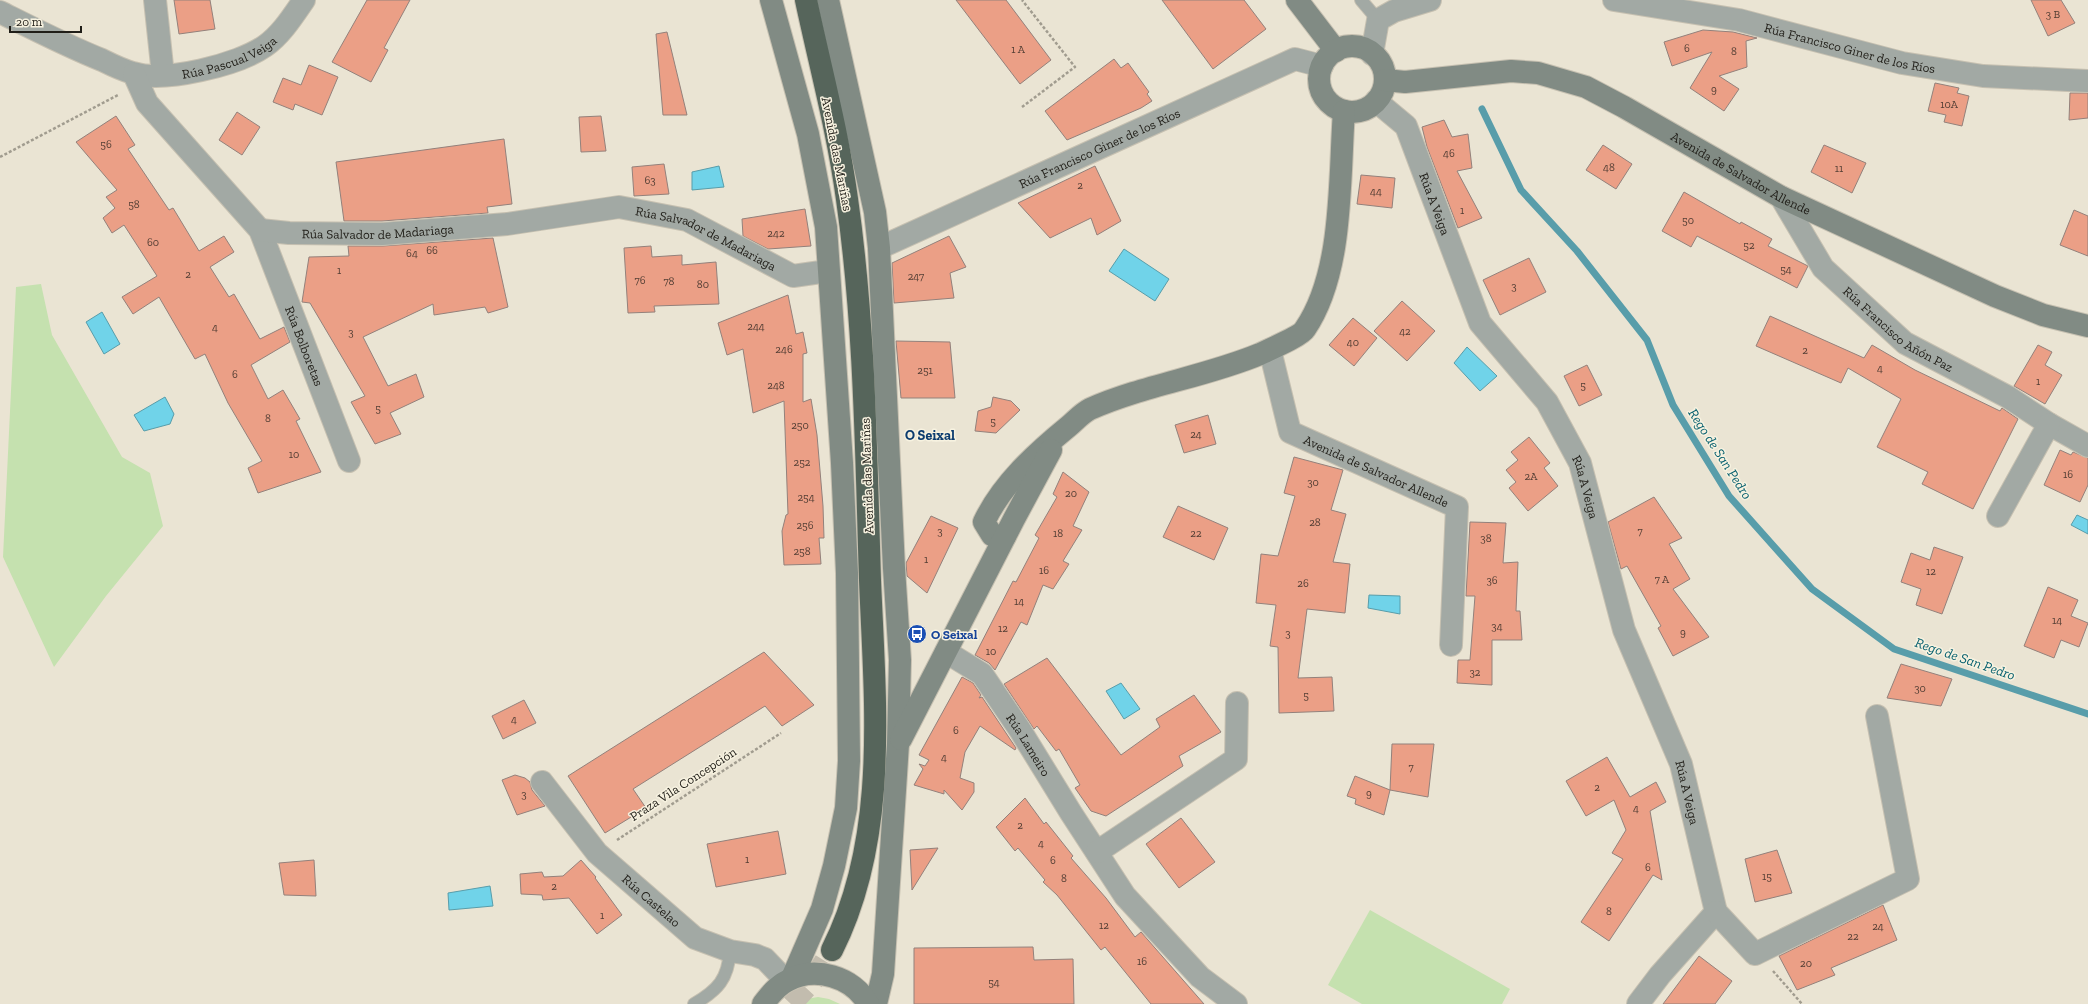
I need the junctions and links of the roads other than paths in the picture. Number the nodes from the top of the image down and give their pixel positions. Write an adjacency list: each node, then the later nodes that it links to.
1 (155, 0): 14 (street)
2 (304, 0): 14 (street, Rúa Pascual Veiga)
3 (771, 0): 23 (main road)
4 (806, 0): 38 (highway, Avenida das Mariñas)
5 (828, 0): 22 (main road)
6 (1297, 0): 13 (main road)
7 (1361, 0): 11 (lane)
8 (1430, 0): 11 (street)
9 (1614, 0): 17 (street, Rúa Francisco Giner de los Ríos)
10 (4, 9): 15 (street)
11 (1378, 20): 12 (street)
12 (1372, 54): 13 (main road); 16 (main road)
13 (1329, 58): 19 (main road); 22 (street, Rúa Francisco Giner de los Ríos)
14 (163, 75): 15 (street, Rúa Pascual Veiga)
15 (136, 79): 21 (street)
16 (1385, 80): 18 (main road); 20 (main road, Avenida de Salvador Allende)
17 (2088, 81)
18 (1376, 101): 19 (main road); 37 (street, Rúa A Veiga)
19 (1344, 111): 25 (main road)
20 (1781, 197): 24 (main road, Avenida de Salvador Allende); 26 (street, Rúa Francisco Añón Paz)
21 (260, 230): 23 (street, Rúa Salvador de Madariaga); 28 (street, Rúa Bolboretas)
22 (879, 248): 34 (main road)
23 (828, 271): 40 (main road)
24 (2088, 326)
25 (1270, 350): 30 (street, Avenida de Salvador Allende); 31 (main road)
26 (2049, 424): 27 (street, Rúa Francisco Añón Paz); 29 (street)
27 (2088, 446)
28 (349, 461)
29 (1998, 516)
30 (1451, 645)
31 (946, 652): 34 (main road); 36 (street, Rúa Lameiro)
32 (1237, 703): 36 (street)
33 (1877, 716): 37 (street, Rúa A Veiga)
34 (898, 744): 44 (main road)
35 (542, 782): 39 (street, Rúa Castelao)
36 (1097, 852): 45 (street, Rúa Lameiro)
37 (1716, 912): 46 (street)
38 (832, 950)
39 (730, 951): 40 (street, Rúa Castelao); 41 (lane)
40 (789, 980): 42 (main road); 43 (main road)
41 (694, 1004)
42 (763, 1004)
43 (868, 1004)
44 (876, 1004)
45 (1236, 1004)
46 (1638, 1004)

